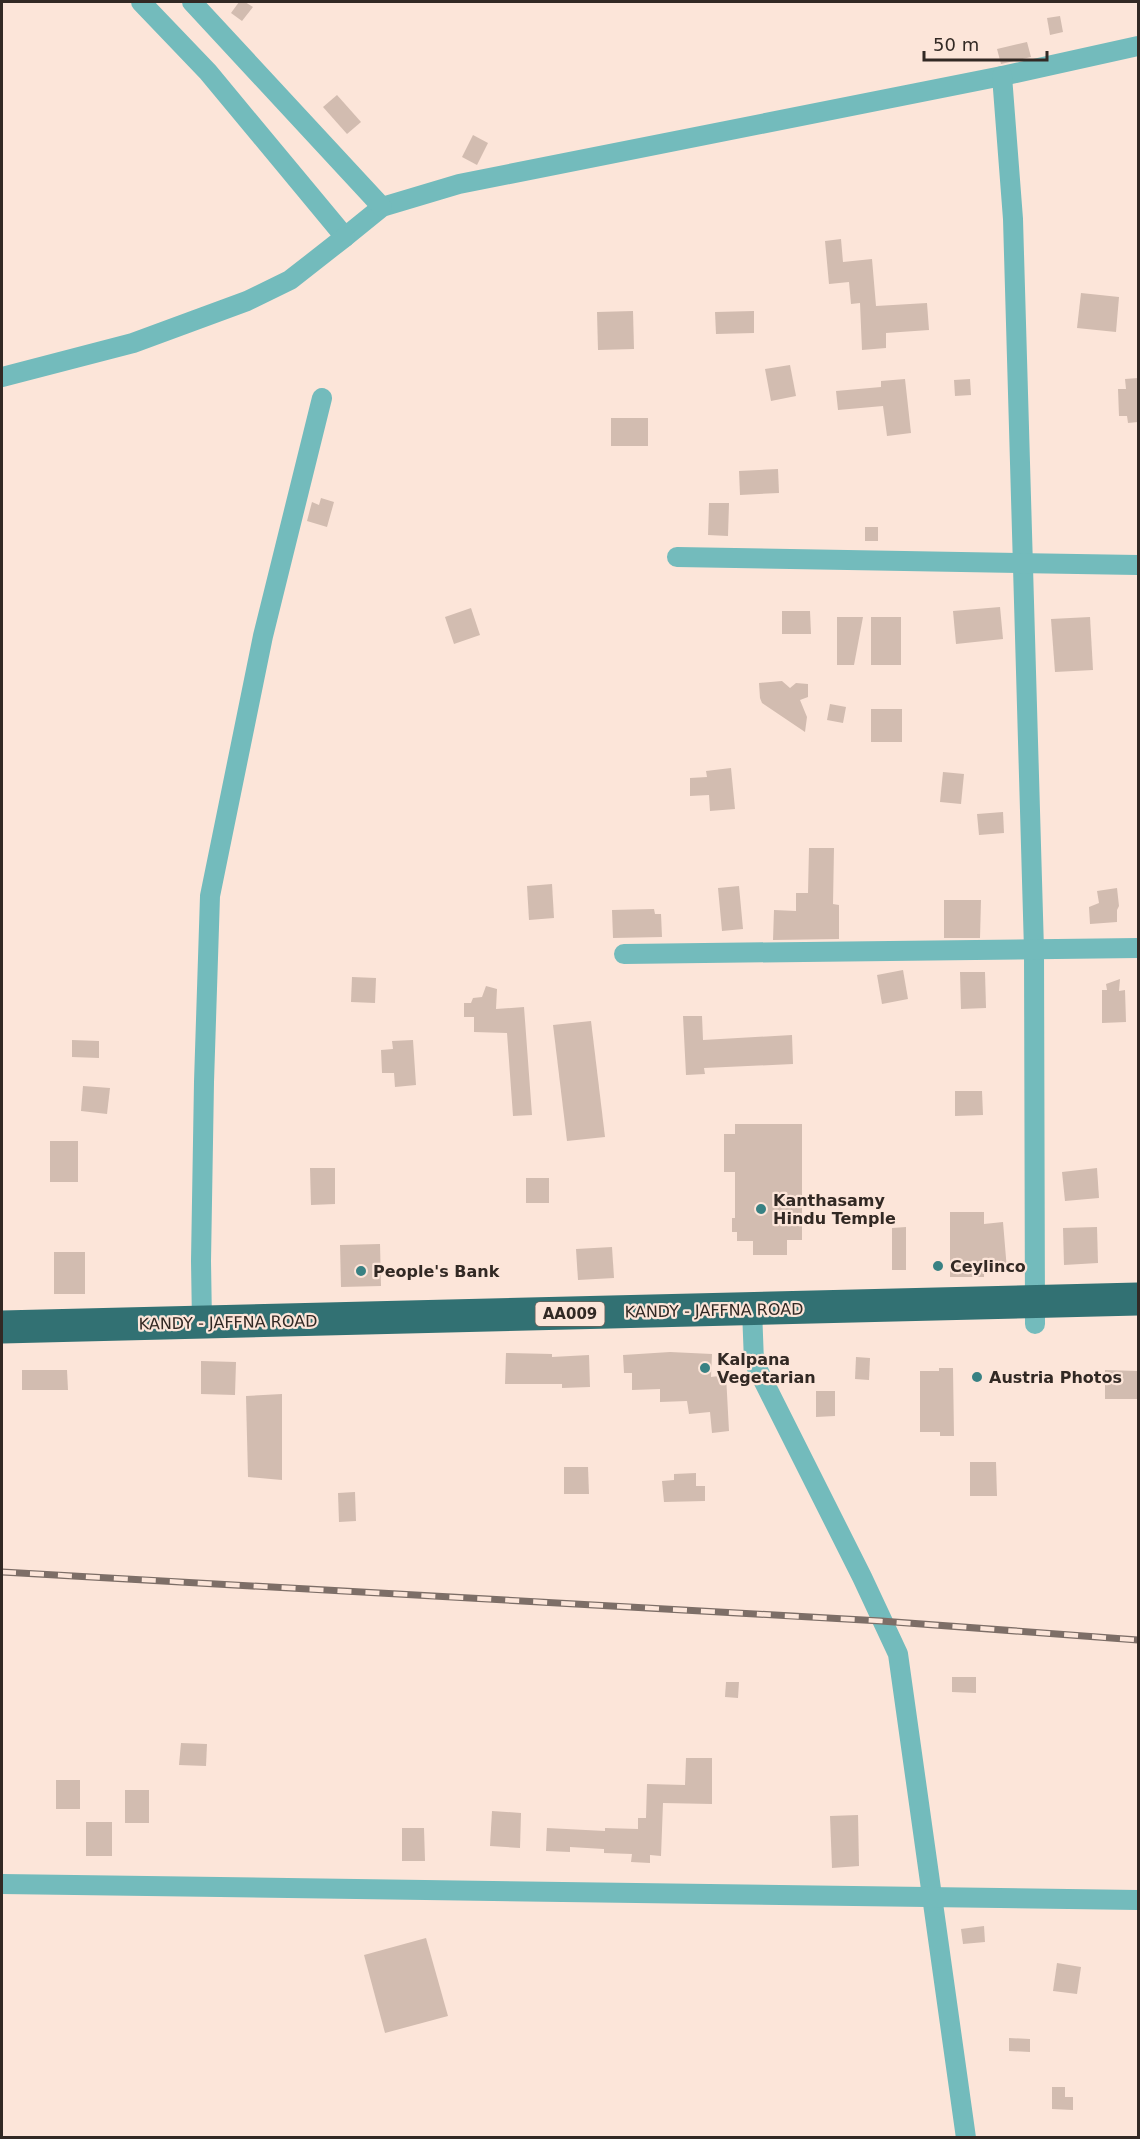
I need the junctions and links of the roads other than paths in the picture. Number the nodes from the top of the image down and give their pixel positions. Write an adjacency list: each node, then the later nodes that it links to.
1 (141, 2): 6 (street)
2 (192, 2): 5 (street)
3 (1138, 46): 4 (street)
4 (1002, 76): 5 (street); 10 (street)
5 (382, 207): 6 (street)
6 (345, 237): 7 (street)
7 (2, 377)
8 (322, 398): 19 (street)
9 (676, 557): 10 (street)
10 (1022, 564): 11 (street); 13 (street)
11 (1138, 565)
12 (1138, 948): 13 (street)
13 (1034, 950): 14 (street); 16 (street)
14 (624, 954)
15 (1138, 1299): 16 (highway, KANDY - JAFFNA ROAD / AA009)
16 (1035, 1313): 17 (highway, KANDY - JAFFNA ROAD / AA009); 18 (highway, KANDY - JAFFNA ROAD / AA009)
17 (753, 1320): 19 (highway, KANDY - JAFFNA ROAD / AA009); 21 (highway, KANDY - JAFFNA ROAD / AA009); 23 (street)
18 (1138, 1321)
19 (202, 1323): 20 (highway, KANDY - JAFFNA ROAD / AA009)
20 (2, 1327)
21 (2, 1348)
22 (2, 1884): 23 (street)
23 (932, 1897): 24 (street); 25 (street)
24 (1138, 1900)
25 (966, 2138)

